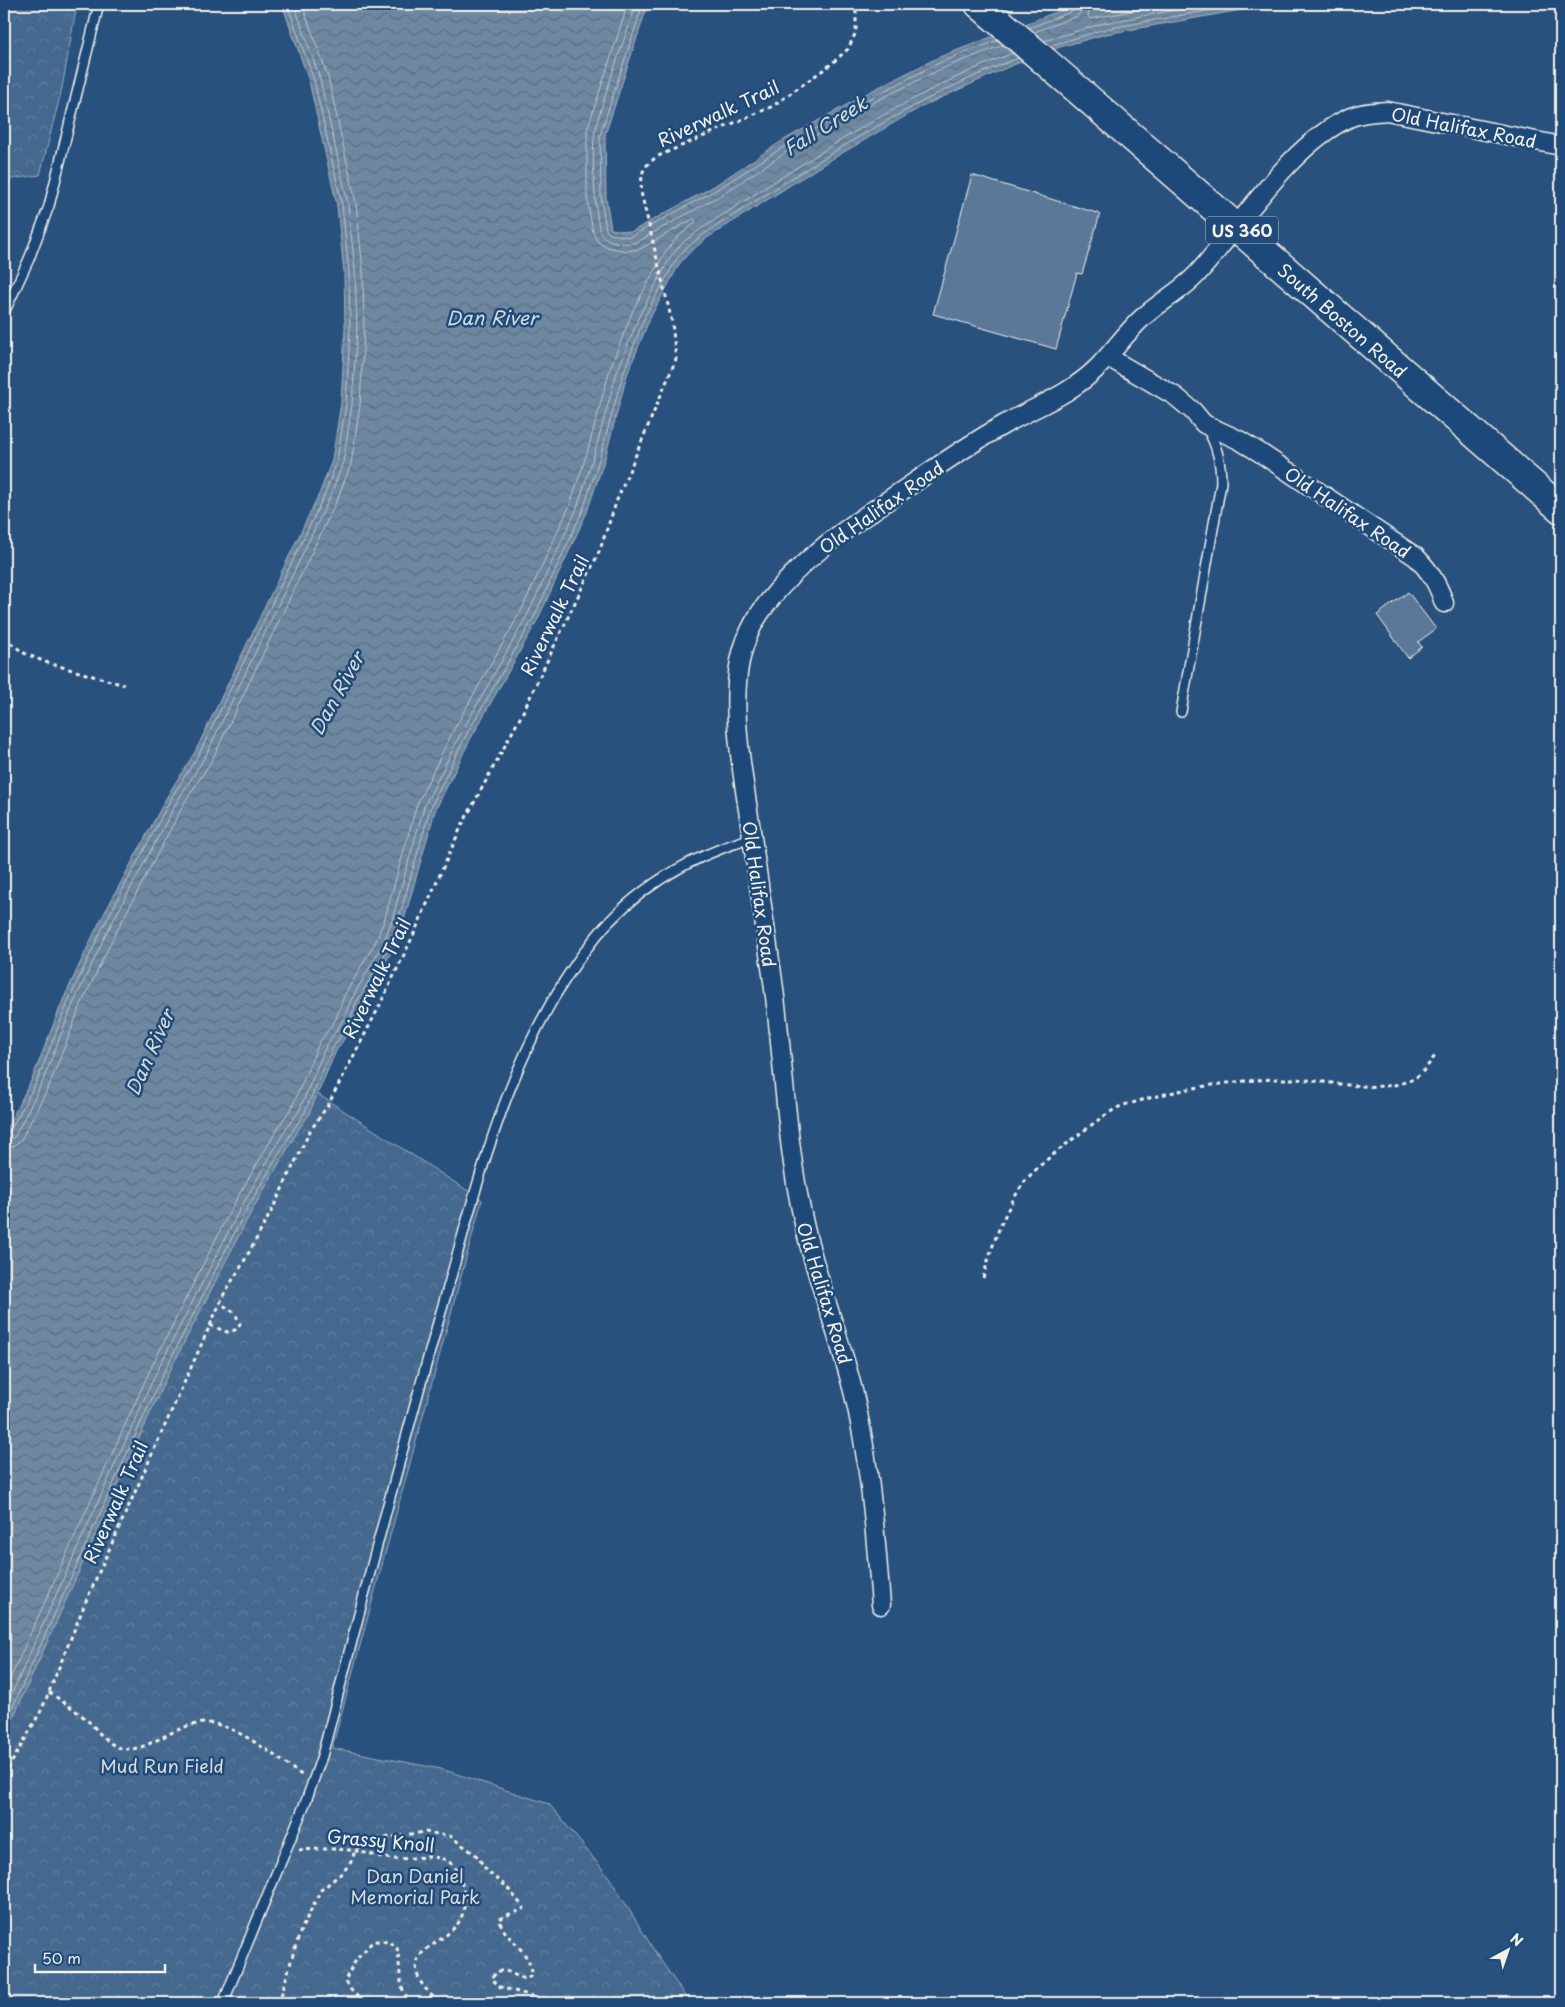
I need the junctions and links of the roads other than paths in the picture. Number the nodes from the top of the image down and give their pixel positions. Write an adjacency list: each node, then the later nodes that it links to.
1 (99, 4): 5 (lane)
2 (985, 9): 4 (main road, South Boston Road / US 360)
3 (1561, 146): 4 (street, Old Halifax Road)
4 (1236, 225): 6 (street, Old Halifax Road); 8 (main road, South Boston Road / US 360)
5 (4, 313)
6 (1108, 357): 7 (street, Old Halifax Road); 11 (street, Old Halifax Road)
7 (1204, 424): 9 (street, Old Halifax Road); 10 (lane)
8 (1561, 509)
9 (1444, 603)
10 (1181, 712)
11 (752, 838): 12 (street, Old Halifax Road); 13 (lane)
12 (881, 1605)
13 (223, 2003)

